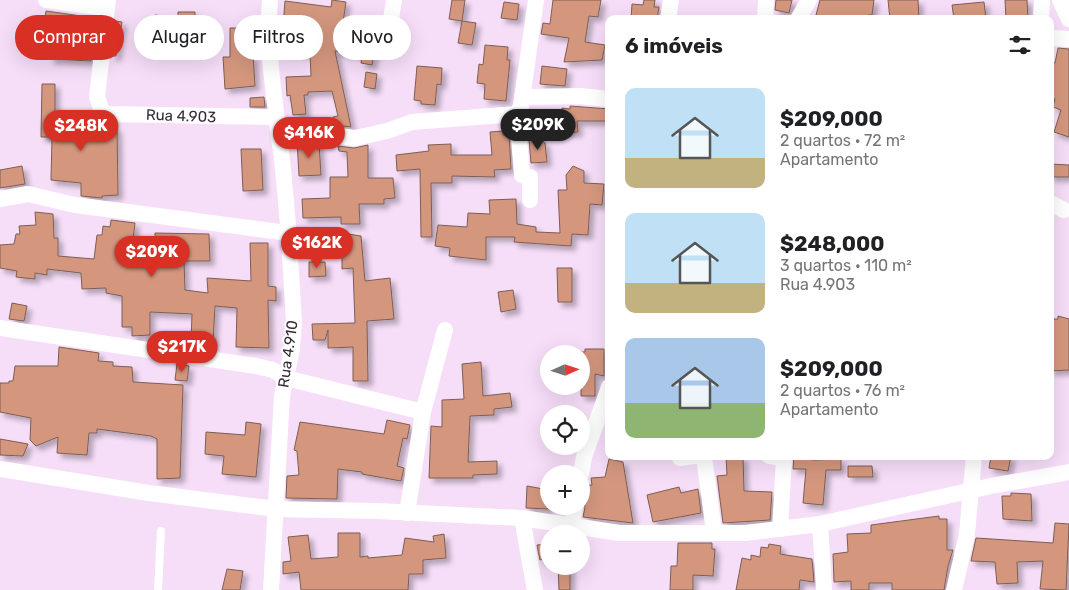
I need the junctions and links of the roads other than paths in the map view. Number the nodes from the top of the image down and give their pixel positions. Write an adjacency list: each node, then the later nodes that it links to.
1 (46, 0): 10 (street)
2 (270, 0): 22 (street, Rua 4.910)
3 (394, 0): 11 (street)
4 (536, 0): 19 (street)
5 (671, 0): 12 (street)
6 (766, 0): 13 (street)
7 (809, 0): 14 (street)
8 (1042, 0): 15 (street)
9 (1060, 0): 16 (street)
10 (107, 4): 22 (street, Rua 4.903)
11 (392, 15)
12 (669, 15)
13 (766, 15)
14 (800, 15)
15 (1041, 15)
16 (1069, 18)
17 (1054, 38): 18 (street)
18 (1069, 39)
19 (522, 97): 20 (street); 21 (street)
20 (605, 99)
21 (517, 114): 22 (street); 24 (street)
22 (277, 122): 25 (street, Rua 4.910)
23 (0, 198): 25 (street)
24 (530, 200)
25 (288, 233): 28 (street, Rua 4.910)
26 (0, 328): 28 (street)
27 (445, 330): 30 (street)
28 (286, 378): 30 (street); 38 (street, Rua 4.910)
29 (605, 398): 34 (street)
30 (423, 412): 39 (street)
31 (705, 460): 46 (street)
32 (784, 460): 44 (street)
33 (974, 460): 37 (street)
34 (583, 465)
35 (0, 469): 38 (street)
36 (1069, 472): 37 (street)
37 (973, 490): 41 (street); 51 (street)
38 (276, 509): 39 (street); 48 (street, Rua 4.910)
39 (407, 513): 40 (street)
40 (522, 518): 42 (street); 49 (street)
41 (820, 524): 44 (street); 50 (street)
42 (560, 525)
43 (590, 529): 46 (street)
44 (780, 529): 46 (street)
45 (161, 531): 47 (lane)
46 (714, 532)
47 (158, 590)
48 (271, 590)
49 (535, 590)
50 (824, 590)
51 (954, 590)

